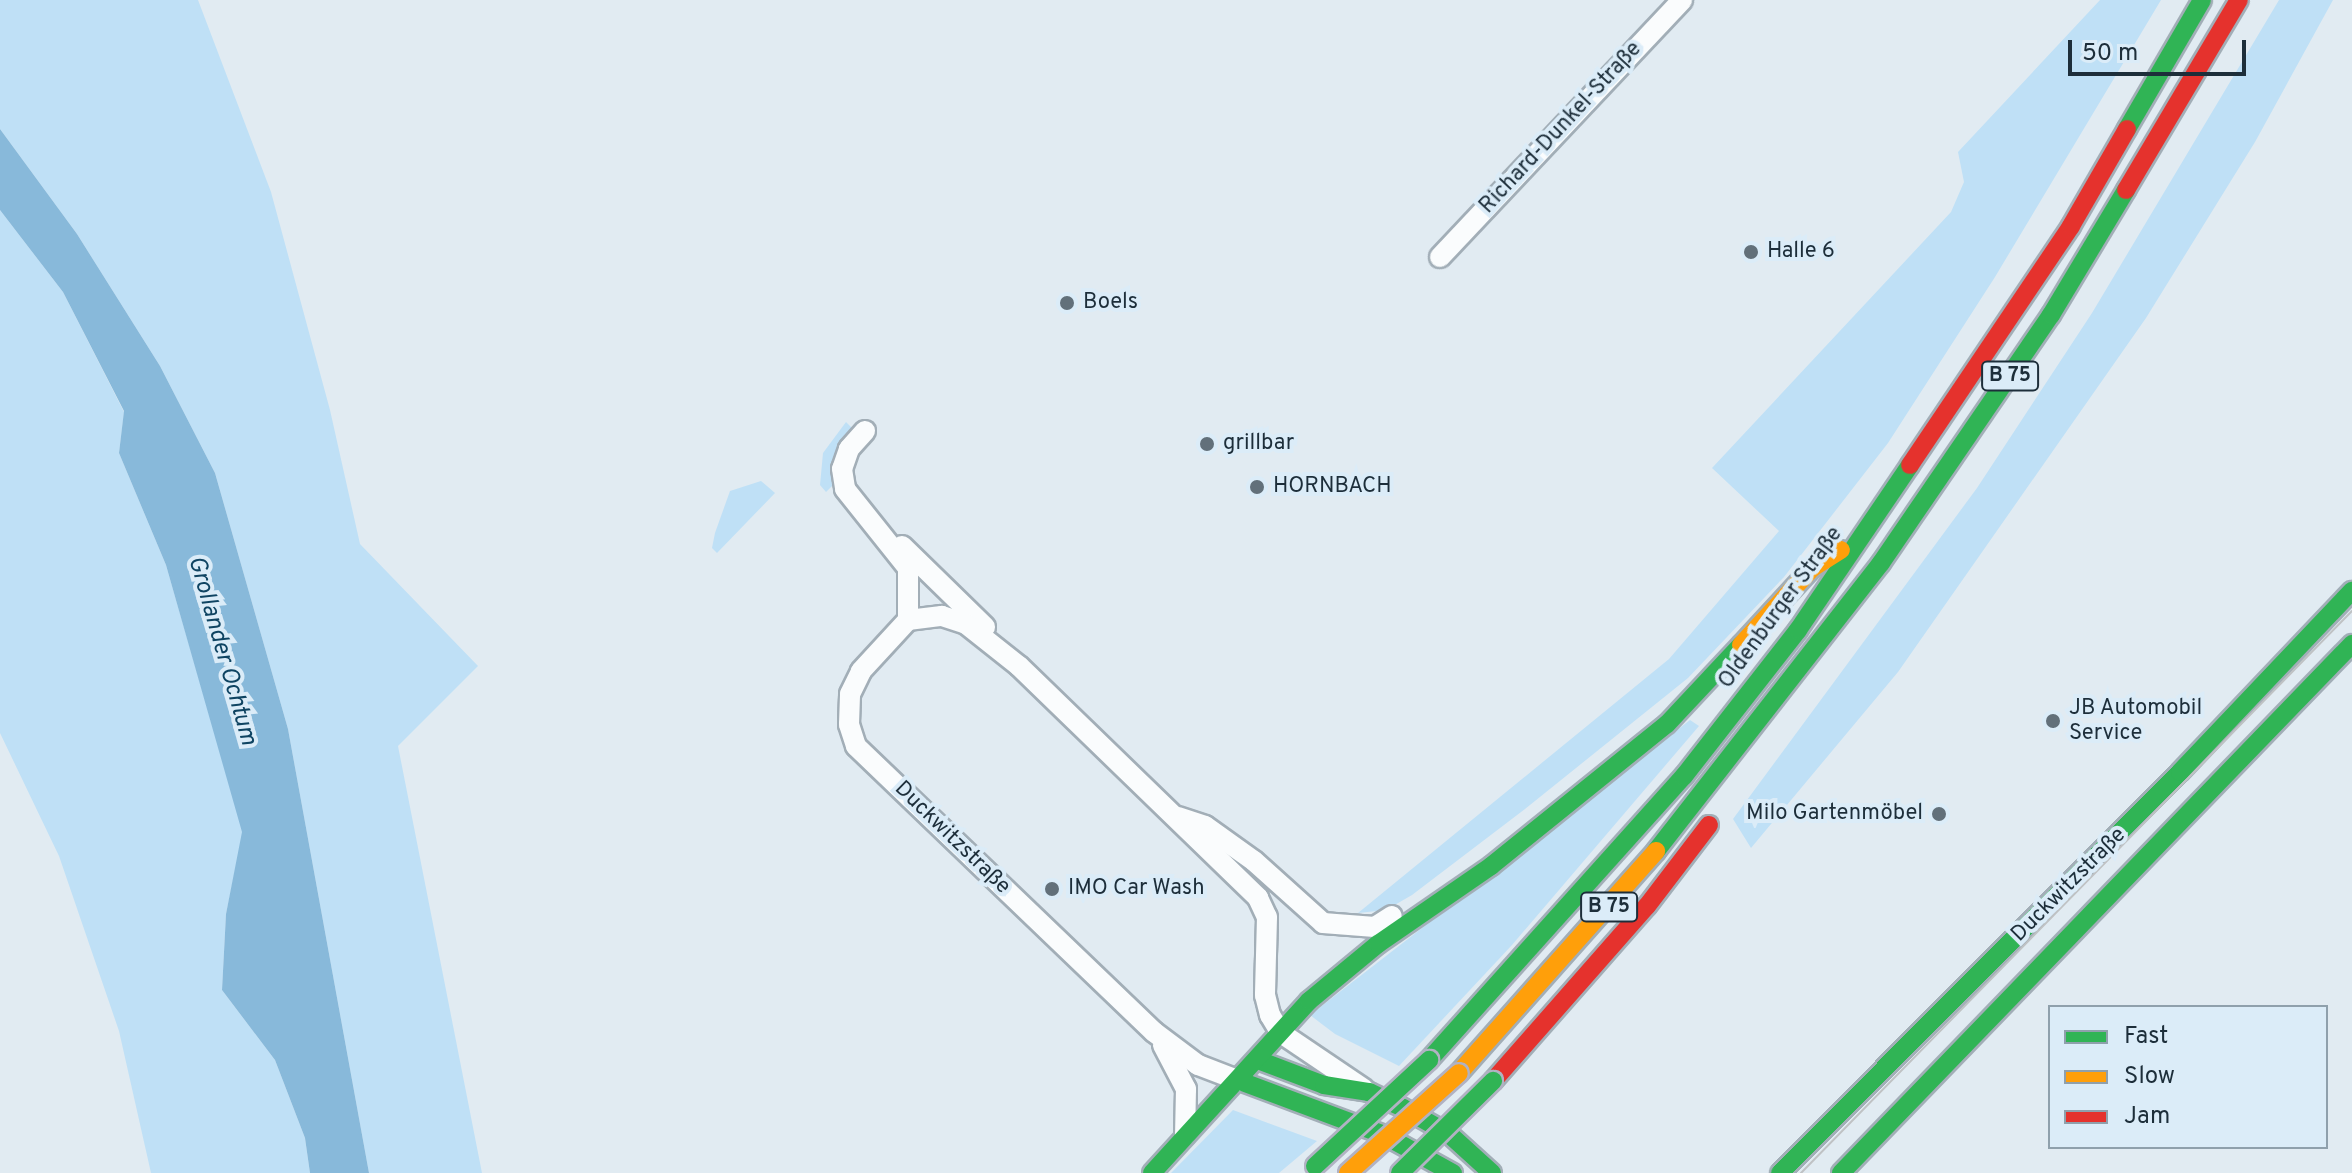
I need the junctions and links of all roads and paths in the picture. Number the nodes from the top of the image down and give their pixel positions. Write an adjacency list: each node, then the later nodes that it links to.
1 (1682, 0): 4 (street, Richard-Dunkel-Straße)
2 (2202, 0): 7 (main road, Oldenburger Straße / B 75)
3 (2239, 0): 12 (main road, B 75)
4 (1440, 257)
5 (865, 431): 6 (street)
6 (880, 532): 9 (street); 11 (street)
7 (1866, 534): 14 (main road); 21 (main road, Oldenburger Straße / B 75, bridge)
8 (2352, 591): 27 (main road, Duckwitzstraße)
9 (908, 620): 11 (street); 15 (street, Duckwitzstraße)
10 (2352, 644): 28 (main road, Duckwitzstraße)
11 (1019, 666): 13 (street)
12 (1754, 735): 23 (main road, B 75, bridge); 24 (main road, bridge)
13 (1178, 817): 14 (street); 16 (street)
14 (1491, 866): 16 (main road)
15 (1154, 1032): 18 (street, Duckwitzstraße); 20 (street, Duckwitzstraße)
16 (1281, 1033): 17 (main road); 19 (street)
17 (1258, 1060): 18 (main road); 19 (main road)
18 (1240, 1081): 20 (main road); 25 (main road, Duckwitzstraße)
19 (1369, 1092): 26 (main road)
20 (1185, 1140): 22 (main road)
21 (1310, 1169)
22 (1152, 1173)
23 (1348, 1173)
24 (1400, 1173)
25 (1453, 1173)
26 (1492, 1173)
27 (1780, 1173)
28 (1841, 1173)

